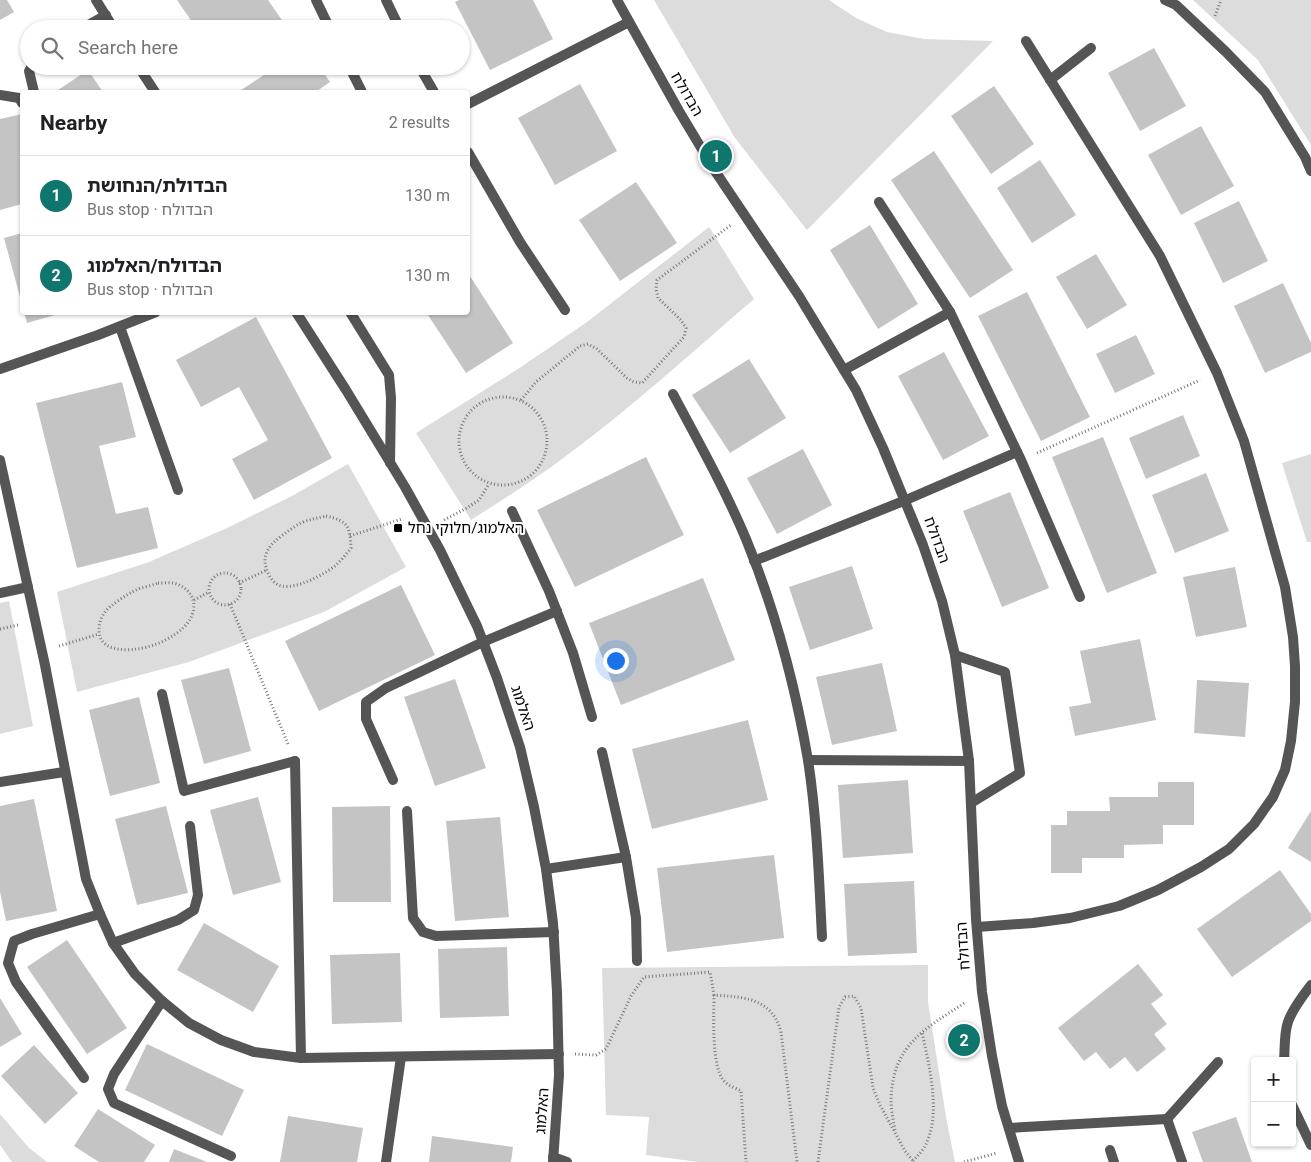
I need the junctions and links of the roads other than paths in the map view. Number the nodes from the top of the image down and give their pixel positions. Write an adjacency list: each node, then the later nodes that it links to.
1 (316, 0): 9 (street)
2 (386, 0): 10 (street)
3 (617, 0): 11 (street, הבדולח)
4 (1165, 0): 27 (street)
5 (98, 1): 6 (street)
6 (106, 15): 7 (street); 8 (street)
7 (97, 20)
8 (109, 20)
9 (326, 20)
10 (396, 20)
11 (629, 22): 25 (street); 36 (street, הבדולח)
12 (1026, 41): 18 (street)
13 (1091, 48): 18 (street)
14 (30, 75): 19 (street)
15 (144, 75): 20 (street)
16 (354, 75): 21 (street)
17 (424, 75): 22 (street)
18 (1050, 80): 65 (street)
19 (34, 90)
20 (154, 90)
21 (361, 90)
22 (433, 90)
23 (0, 95): 24 (street)
24 (20, 100)
25 (470, 103)
26 (470, 155): 29 (street)
27 (1311, 171)
28 (879, 202): 30 (street)
29 (565, 310)
30 (950, 312): 36 (street); 38 (street)
31 (149, 315): 34 (street)
32 (298, 315): 40 (street, האלמוג)
33 (352, 315): 40 (street)
34 (120, 327): 35 (street); 41 (street)
35 (0, 369)
36 (844, 370): 42 (street, הבדולח)
37 (673, 394): 44 (street)
38 (1019, 456): 42 (street); 47 (street)
39 (0, 460): 45 (street)
40 (390, 463): 49 (street, האלמוג)
41 (178, 490)
42 (906, 500): 44 (street); 50 (street, הבדולח)
43 (512, 511): 48 (street)
44 (754, 561): 54 (street)
45 (28, 587): 46 (street); 56 (street)
46 (0, 593)
47 (1080, 597)
48 (557, 611): 49 (street); 52 (street)
49 (483, 642): 57 (street); 63 (street, האלמוג)
50 (955, 655): 55 (street, הבדולח); 59 (street)
51 (162, 694): 75 (street)
52 (592, 717)
53 (602, 752): 62 (street)
54 (808, 760): 55 (street); 67 (street)
55 (969, 761): 59 (street, הבדולח)
56 (64, 772): 58 (street); 64 (street)
57 (393, 780)
58 (0, 782)
59 (971, 803): 65 (street, הבדולח)
60 (407, 811): 66 (street)
61 (190, 826): 68 (street)
62 (626, 857): 63 (street); 69 (street)
63 (546, 869): 66 (street, האלמוג)
64 (100, 914): 68 (street); 77 (street)
65 (977, 927): 80 (street, הבדולח)
66 (554, 932): 72 (street, האלמוג)
67 (822, 937)
68 (113, 943): 71 (street)
69 (637, 961)
70 (1311, 985): 74 (street)
71 (162, 1002): 75 (street); 83 (street)
72 (559, 1054): 73 (street); 84 (street, האלמוג)
73 (401, 1057): 75 (street); 85 (street)
74 (1284, 1057)
75 (301, 1058)
76 (1218, 1062): 79 (street)
77 (84, 1078)
78 (1296, 1113): 81 (street)
79 (1166, 1119): 80 (street); 89 (street)
80 (1009, 1128): 87 (street, הבדולח)
81 (1311, 1145)
82 (1110, 1150): 88 (street)
83 (231, 1156)
84 (553, 1160): 86 (street)
85 (386, 1162)
86 (567, 1162)
87 (1019, 1162)
88 (1114, 1162)
89 (1182, 1162)

